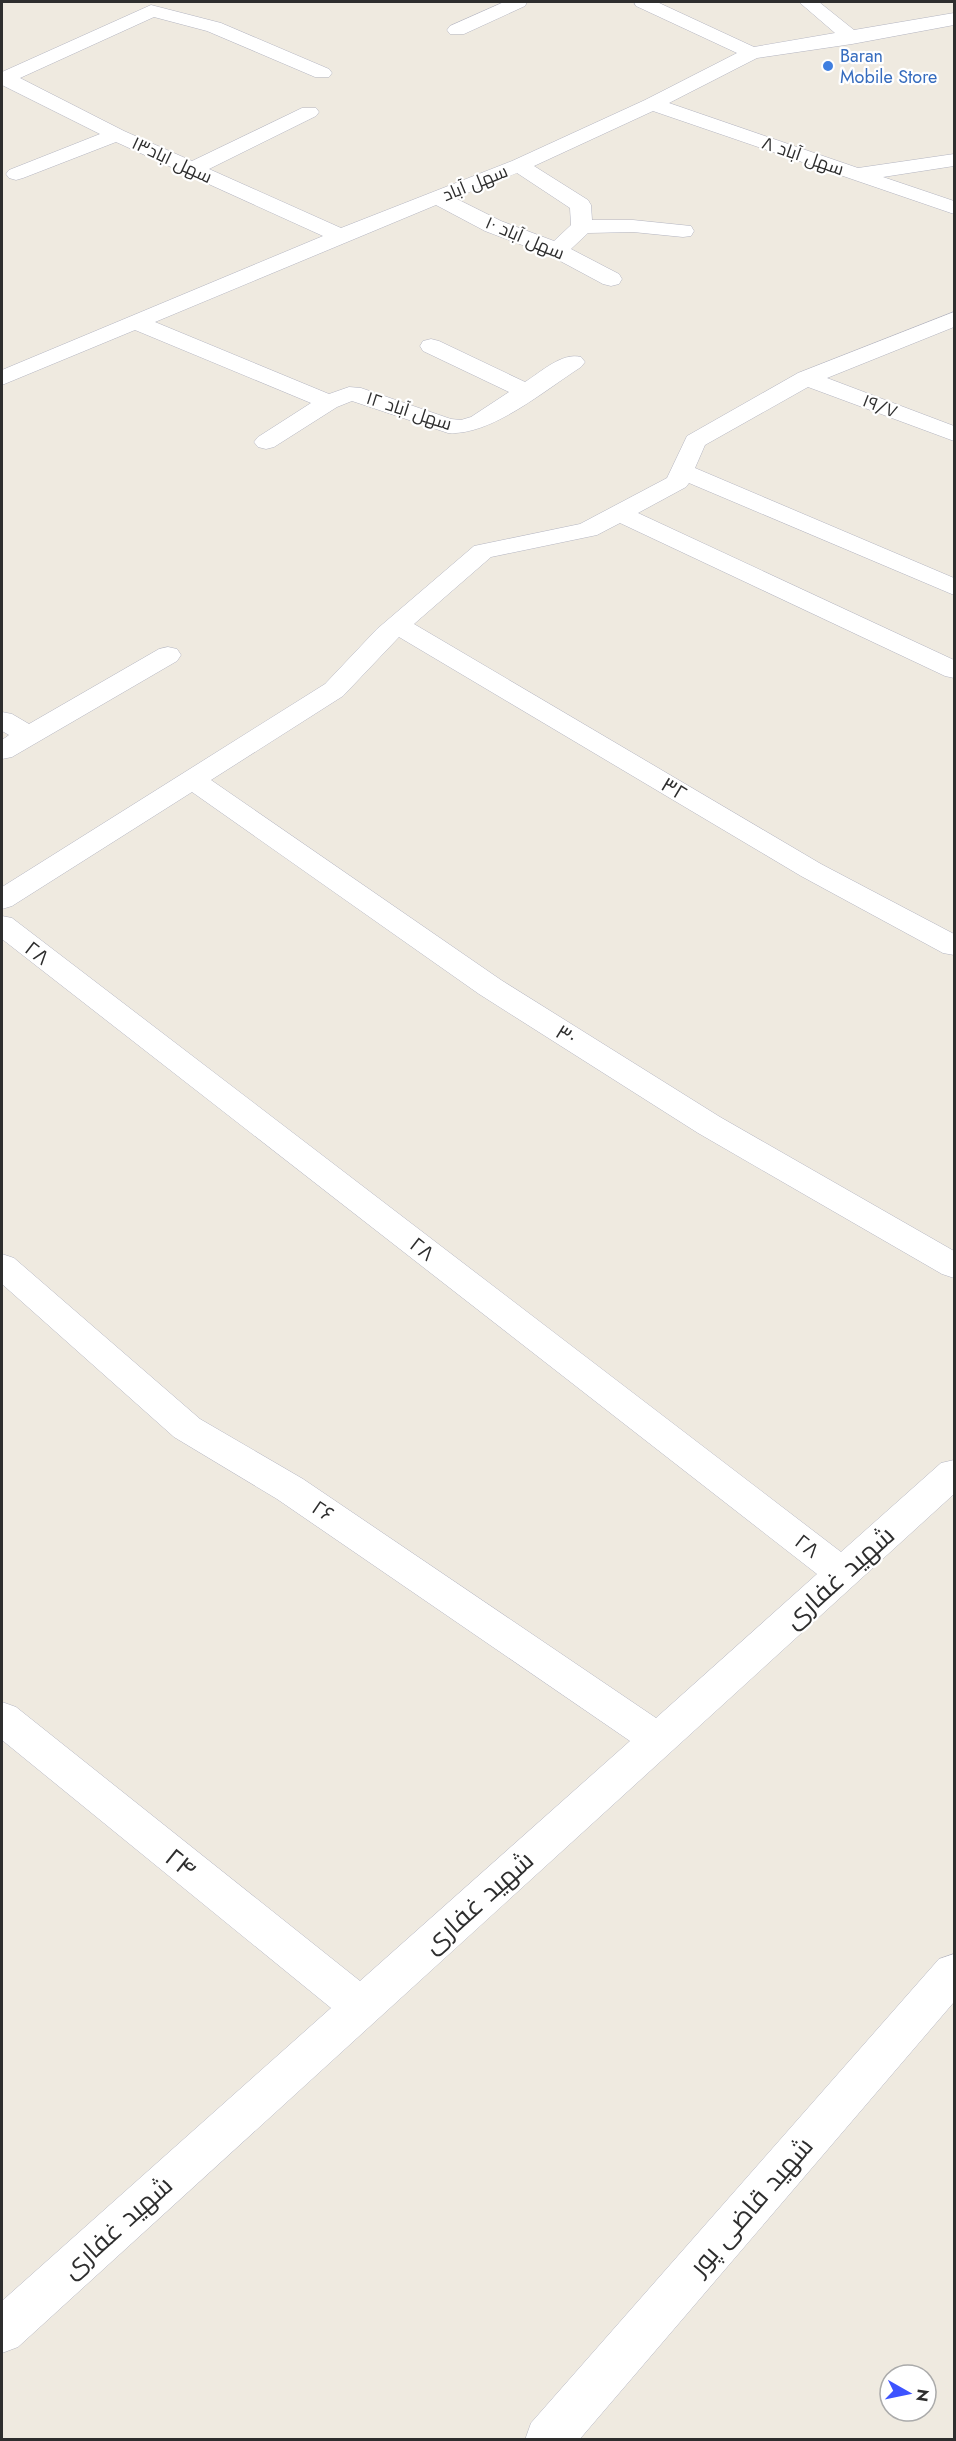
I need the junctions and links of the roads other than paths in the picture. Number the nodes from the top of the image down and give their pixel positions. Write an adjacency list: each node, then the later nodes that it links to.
1 (518, 2): 6 (street)
2 (643, 2): 8 (street)
3 (808, 2): 7 (street)
4 (925, 2): 5 (street)
5 (951, 20): 7 (street, سهل آباد)
6 (457, 30)
7 (852, 38): 8 (street, سهل آباد)
8 (752, 53): 11 (street, سهل آباد)
9 (322, 72): 10 (street)
10 (4, 79): 13 (street, سهل اباد۱۳)
11 (652, 104): 15 (street, سهل آباد); 18 (street, سهل آباد ۸)
12 (309, 112): 16 (street)
13 (117, 135): 16 (street, سهل اباد۱۳); 17 (street)
14 (954, 160): 18 (street)
15 (519, 165): 19 (street, سهل آباد); 21 (street)
16 (193, 170): 23 (street, سهل اباد۱۳)
17 (16, 174)
18 (858, 174): 20 (street, سهل آباد ۸)
19 (438, 198): 23 (street, سهل آباد); 24 (street, سهل آباد ۱۰)
20 (954, 207)
21 (582, 227): 22 (street); 24 (street)
22 (683, 231)
23 (341, 236): 27 (street, سهل آباد)
24 (557, 250): 25 (street, سهل آباد ۱۰)
25 (611, 279)
26 (954, 319): 31 (street)
27 (135, 322): 30 (street, سهل آباد); 33 (street)
28 (431, 346): 32 (street)
29 (573, 362): 32 (street, سهل آباد ۱۲)
30 (2, 378)
31 (806, 378): 34 (street, ۱۹/۷); 36 (street)
32 (527, 392): 33 (street, سهل آباد ۱۲)
33 (329, 402): 35 (street, سهل آباد ۱۲)
34 (954, 434)
35 (266, 442)
36 (682, 471): 37 (street); 38 (street)
37 (619, 513): 39 (street); 41 (street)
38 (954, 587)
39 (398, 625): 45 (street); 48 (street, ۳۲)
40 (168, 655): 43 (street)
41 (954, 670)
42 (2, 720): 43 (street)
43 (28, 735): 44 (street)
44 (2, 751)
45 (193, 780): 46 (street); 50 (street, ۳۰)
46 (2, 900)
47 (2, 925): 52 (street, ۲۸)
48 (954, 945)
49 (2, 1266): 54 (street, ۲۶)
50 (954, 1266)
51 (954, 1473): 52 (street, شهید غفاری)
52 (843, 1574): 54 (street, شهید غفاری)
53 (2, 1718): 56 (street, ۲۴)
54 (659, 1740): 56 (street, شهید غفاری)
55 (954, 1972): 58 (street, شهید قاضی پور)
56 (361, 2007): 57 (street, شهید غفاری)
57 (2, 2331)
58 (548, 2439)

